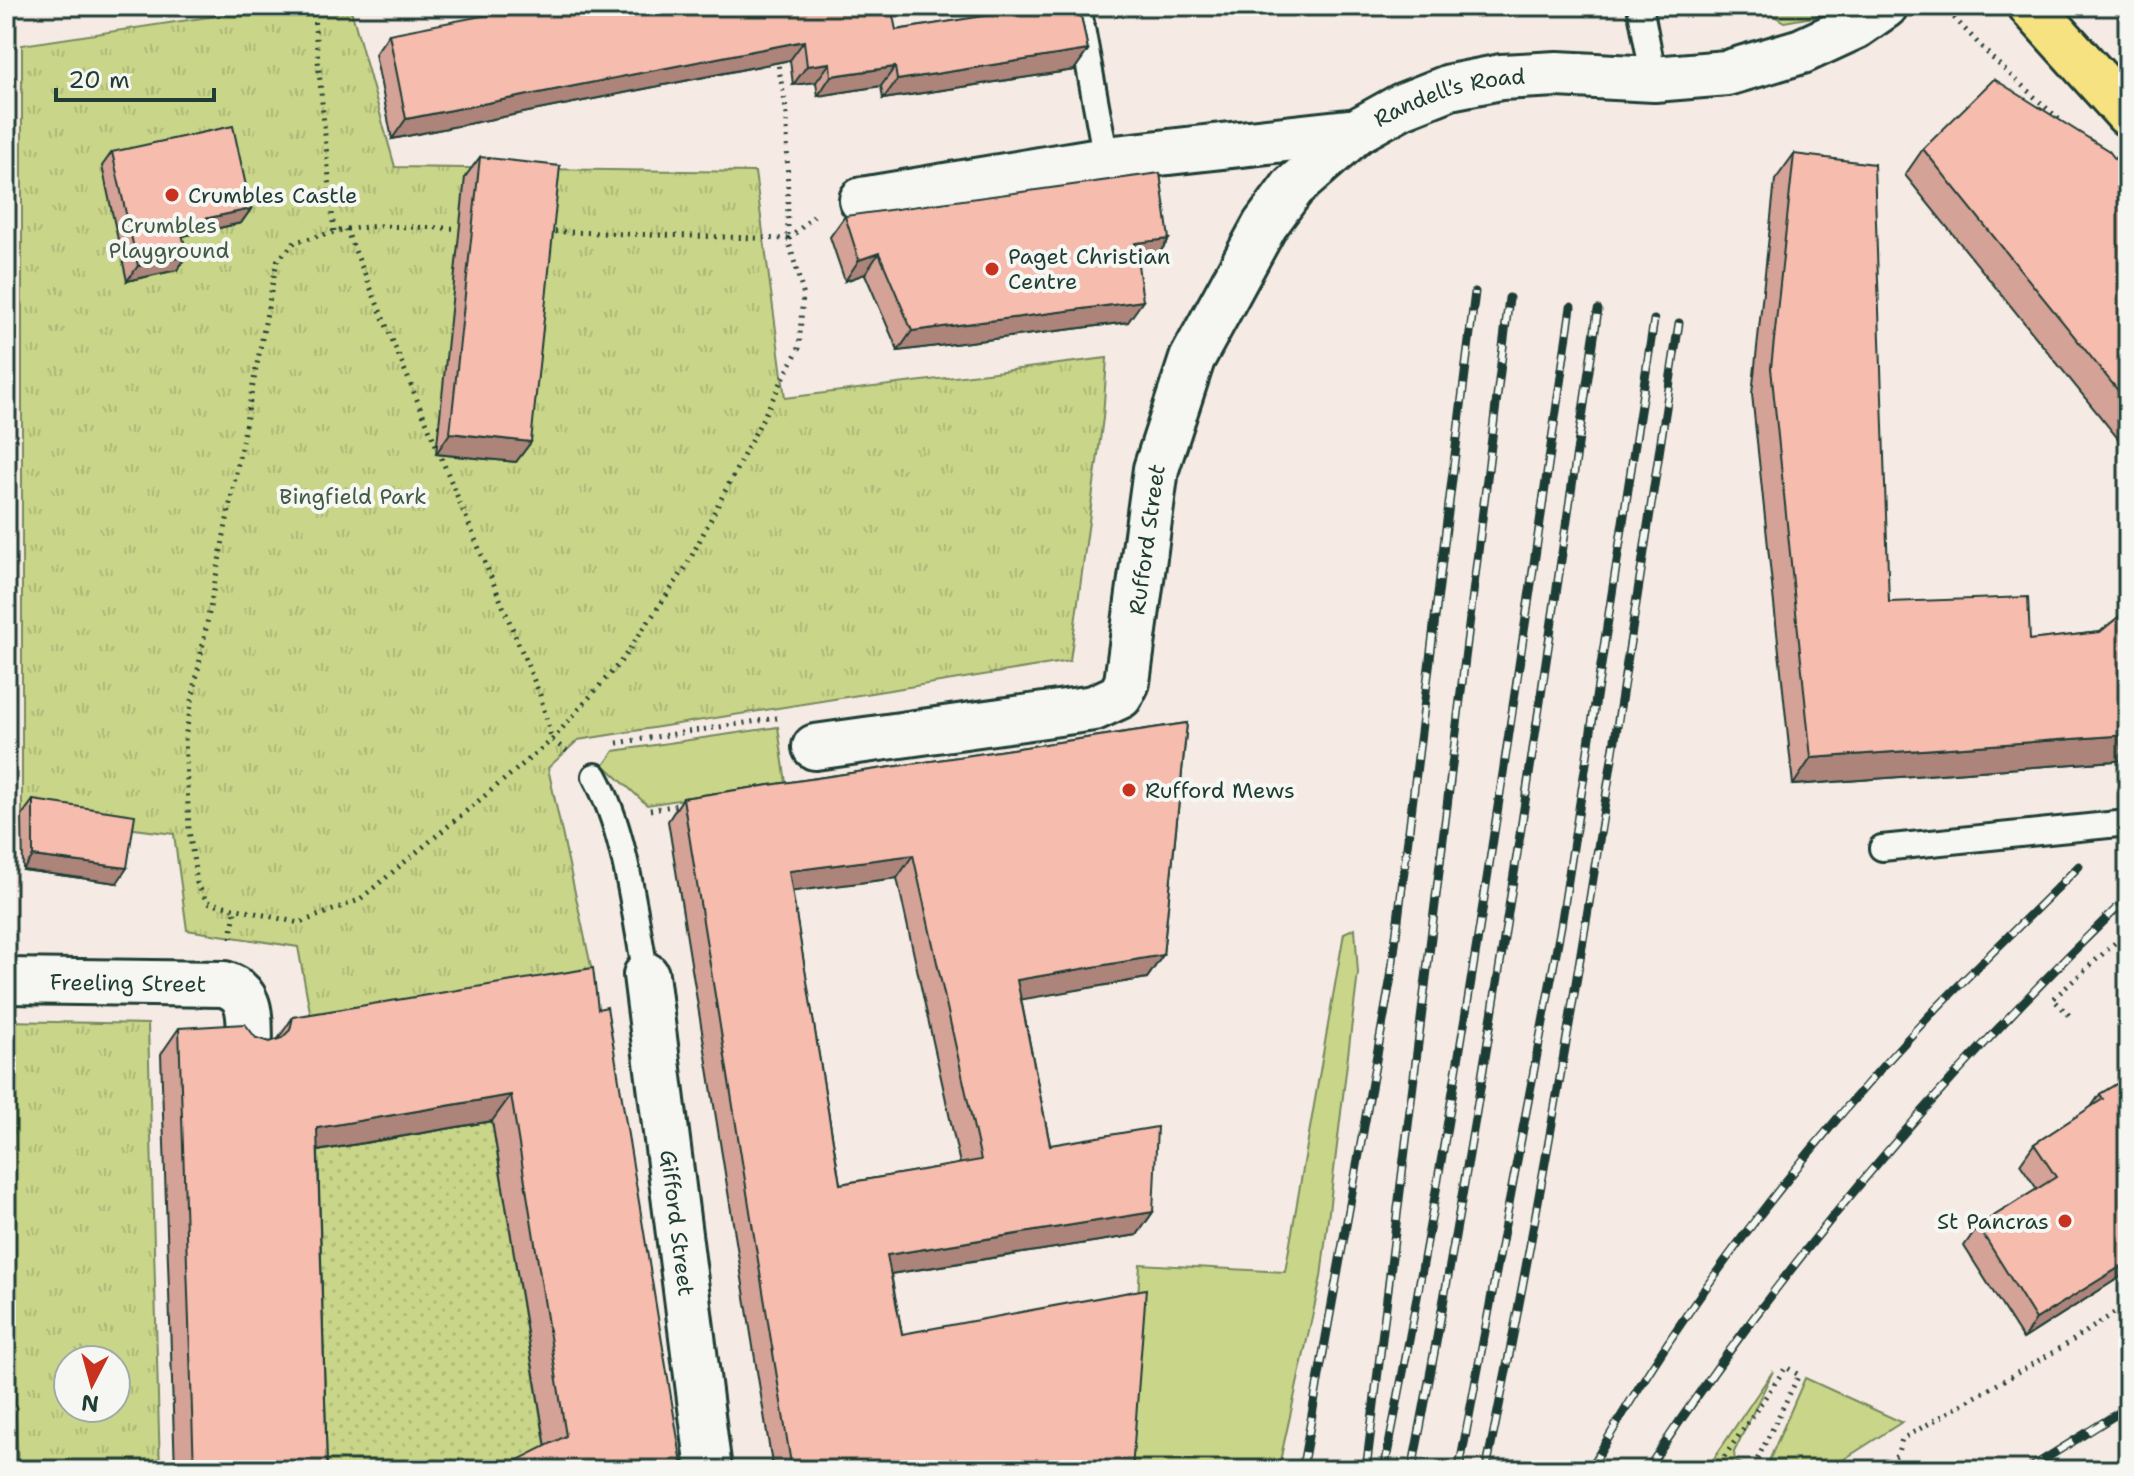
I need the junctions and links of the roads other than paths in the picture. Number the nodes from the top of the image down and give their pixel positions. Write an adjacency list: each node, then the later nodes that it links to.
1 (1078, 6): 8 (lane)
2 (1640, 6): 5 (lane)
3 (1885, 6): 5 (street, Randell's Road)
4 (2031, 6): 6 (main road)
5 (1654, 79): 7 (street, Randell's Road)
6 (2128, 114)
7 (1357, 131): 8 (street, Randell's Road); 10 (street, Rufford Street)
8 (1106, 159): 9 (street, Randell's Road)
9 (862, 200)
10 (815, 747)
11 (595, 776): 14 (lane)
12 (2128, 823): 13 (lane)
13 (1882, 848)
14 (646, 975): 17 (street, Gifford Street)
15 (6, 981): 16 (street, Freeling Street)
16 (250, 1043)
17 (709, 1470)

